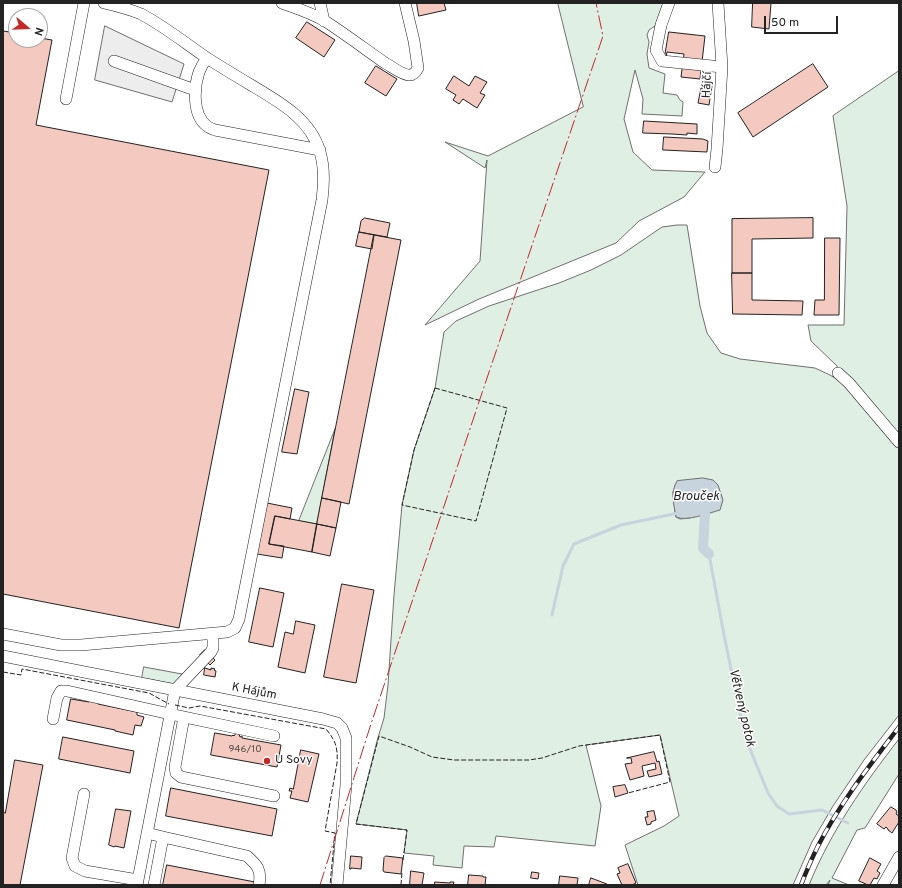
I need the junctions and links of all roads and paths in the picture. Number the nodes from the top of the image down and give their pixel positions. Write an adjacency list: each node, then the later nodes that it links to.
1 (84, 3): 13 (street)
2 (104, 3): 9 (street)
3 (282, 3): 8 (street)
4 (320, 3): 8 (street)
5 (405, 3): 8 (street)
6 (669, 3): 11 (street)
7 (718, 3): 11 (street, Hájčí)
8 (324, 21)
9 (207, 58): 12 (street); 14 (street)
10 (114, 61): 12 (street)
11 (722, 67): 15 (street, Hájčí)
12 (195, 90): 14 (street)
13 (66, 99)
14 (320, 150): 18 (street)
15 (715, 167)
16 (838, 373): 17 (street)
17 (899, 442)
18 (213, 633): 19 (street); 21 (street)
19 (3, 634)
20 (3, 656): 21 (street, K Hájům)
21 (175, 690): 22 (street); 34 (street, K Hájům)
22 (170, 714): 23 (street); 24 (street); 28 (street)
23 (184, 717): 25 (street); 27 (street)
24 (53, 719)
25 (274, 736)
26 (84, 794): 31 (street)
27 (274, 796)
28 (147, 832): 29 (street); 31 (street)
29 (163, 837): 32 (street); 33 (street)
30 (899, 857): 35 (street)
31 (138, 883)
32 (154, 885)
33 (259, 885)
34 (337, 885)
35 (883, 885)

